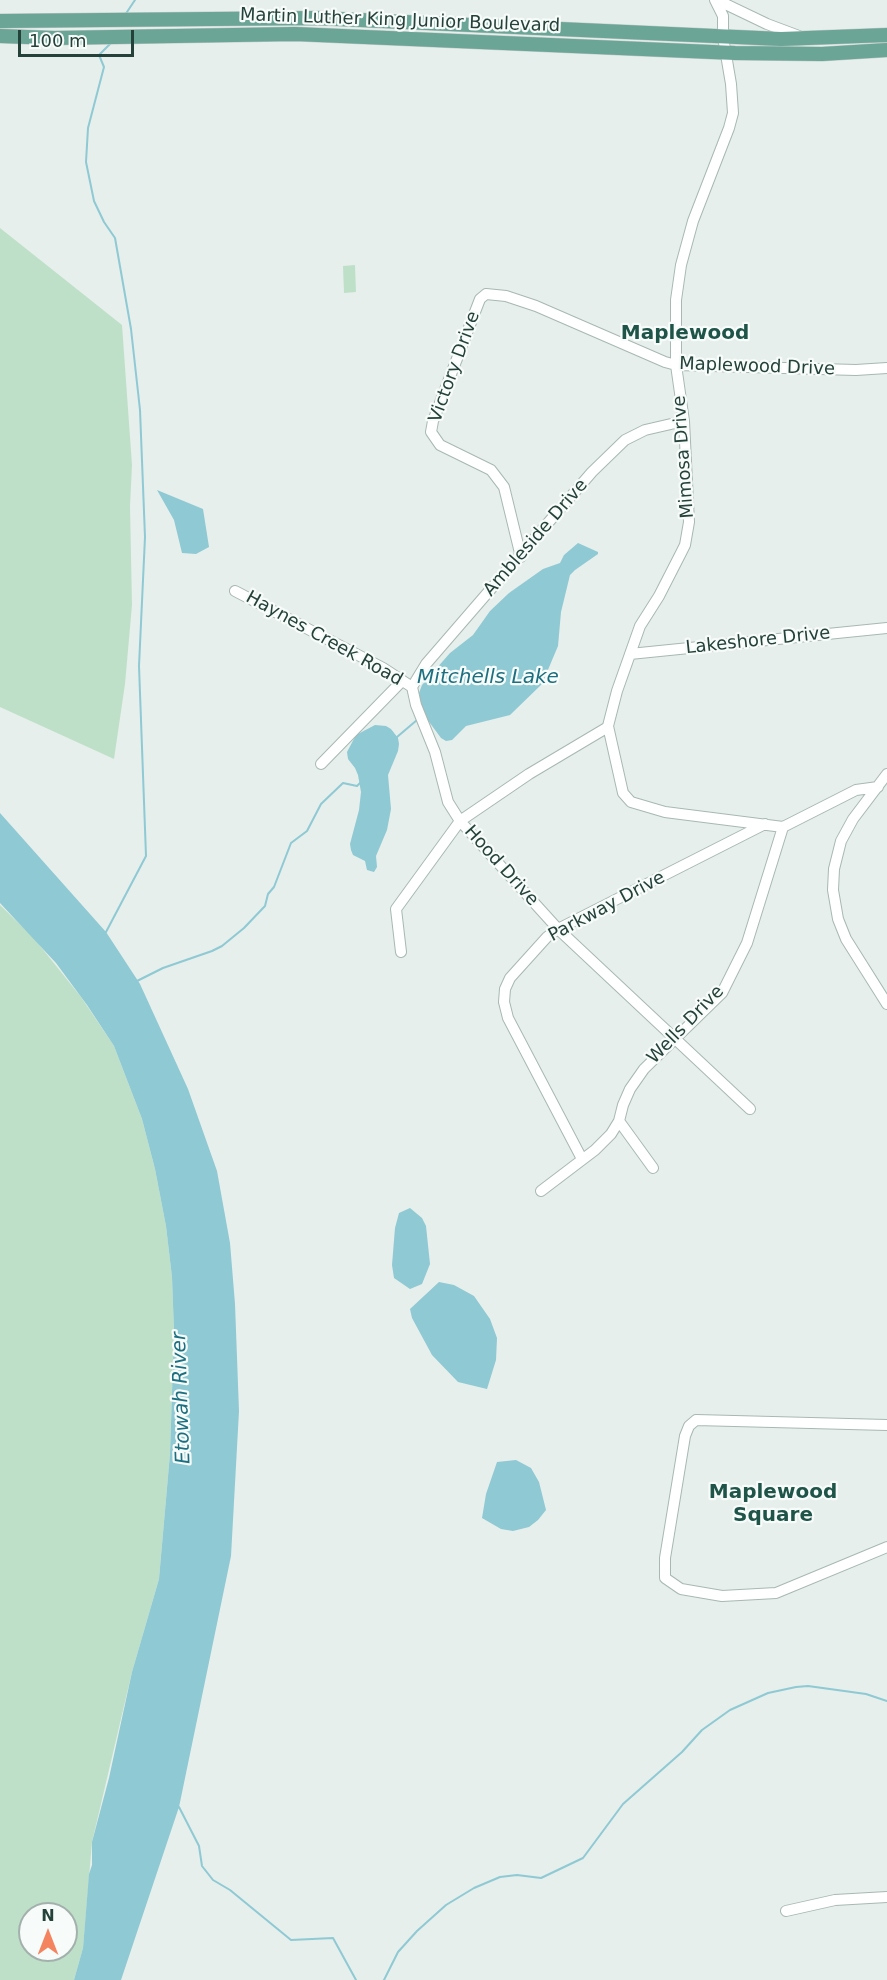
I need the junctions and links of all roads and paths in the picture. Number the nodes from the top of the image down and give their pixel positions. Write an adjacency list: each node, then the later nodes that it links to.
1 (716, 0): 5 (street, Mimosa Drive); 6 (street)
2 (0, 21): 5 (main road, Martin Luther King Junior Boulevard)
3 (887, 35): 6 (main road, Martin Luther King Junior Boulevard)
4 (0, 36): 8 (main road, Martin Luther King Junior Boulevard)
5 (723, 37): 6 (main road, Martin Luther King Junior Boulevard); 8 (street, Mimosa Drive)
6 (811, 39)
7 (887, 50): 8 (main road, Martin Luther King Junior Boulevard)
8 (726, 53): 10 (street, Mimosa Drive)
9 (496, 294): 10 (street, Maplewood Drive); 13 (street, Victory Drive)
10 (676, 365): 11 (street, Maplewood Drive); 12 (street, Mimosa Drive)
11 (887, 368)
12 (684, 421): 13 (street, Ambleside Drive); 16 (street, Mimosa Drive)
13 (521, 557): 18 (street, Ambleside Drive)
14 (236, 591): 17 (street, Haynes Creek Road)
15 (887, 628): 16 (street, Lakeshore Drive)
16 (630, 654): 19 (street, Mimosa Drive)
17 (402, 681): 18 (street, Haynes Creek Road); 20 (street)
18 (412, 687): 23 (street)
19 (608, 727): 23 (street); 24 (street, Mimosa Drive)
20 (321, 764)
21 (887, 774): 22 (street)
22 (878, 787): 25 (street); 28 (street)
23 (460, 821): 26 (street, Hood Drive); 27 (street)
24 (765, 824): 25 (street, Mimosa Drive); 26 (street, Parkway Drive)
25 (783, 827): 29 (street, Wells Drive)
26 (558, 929): 29 (street, Hood Drive); 32 (street, Parkway Drive)
27 (401, 952)
28 (887, 1004)
29 (673, 1039): 30 (street, Hood Drive); 31 (street, Wells Drive)
30 (750, 1109)
31 (619, 1121): 32 (street, Wells Drive); 33 (street)
32 (582, 1159): 34 (street, Wells Drive)
33 (653, 1168)
34 (541, 1191)
35 (887, 1425): 36 (street)
36 (887, 1547)
37 (887, 1897): 38 (street)
38 (786, 1911)

